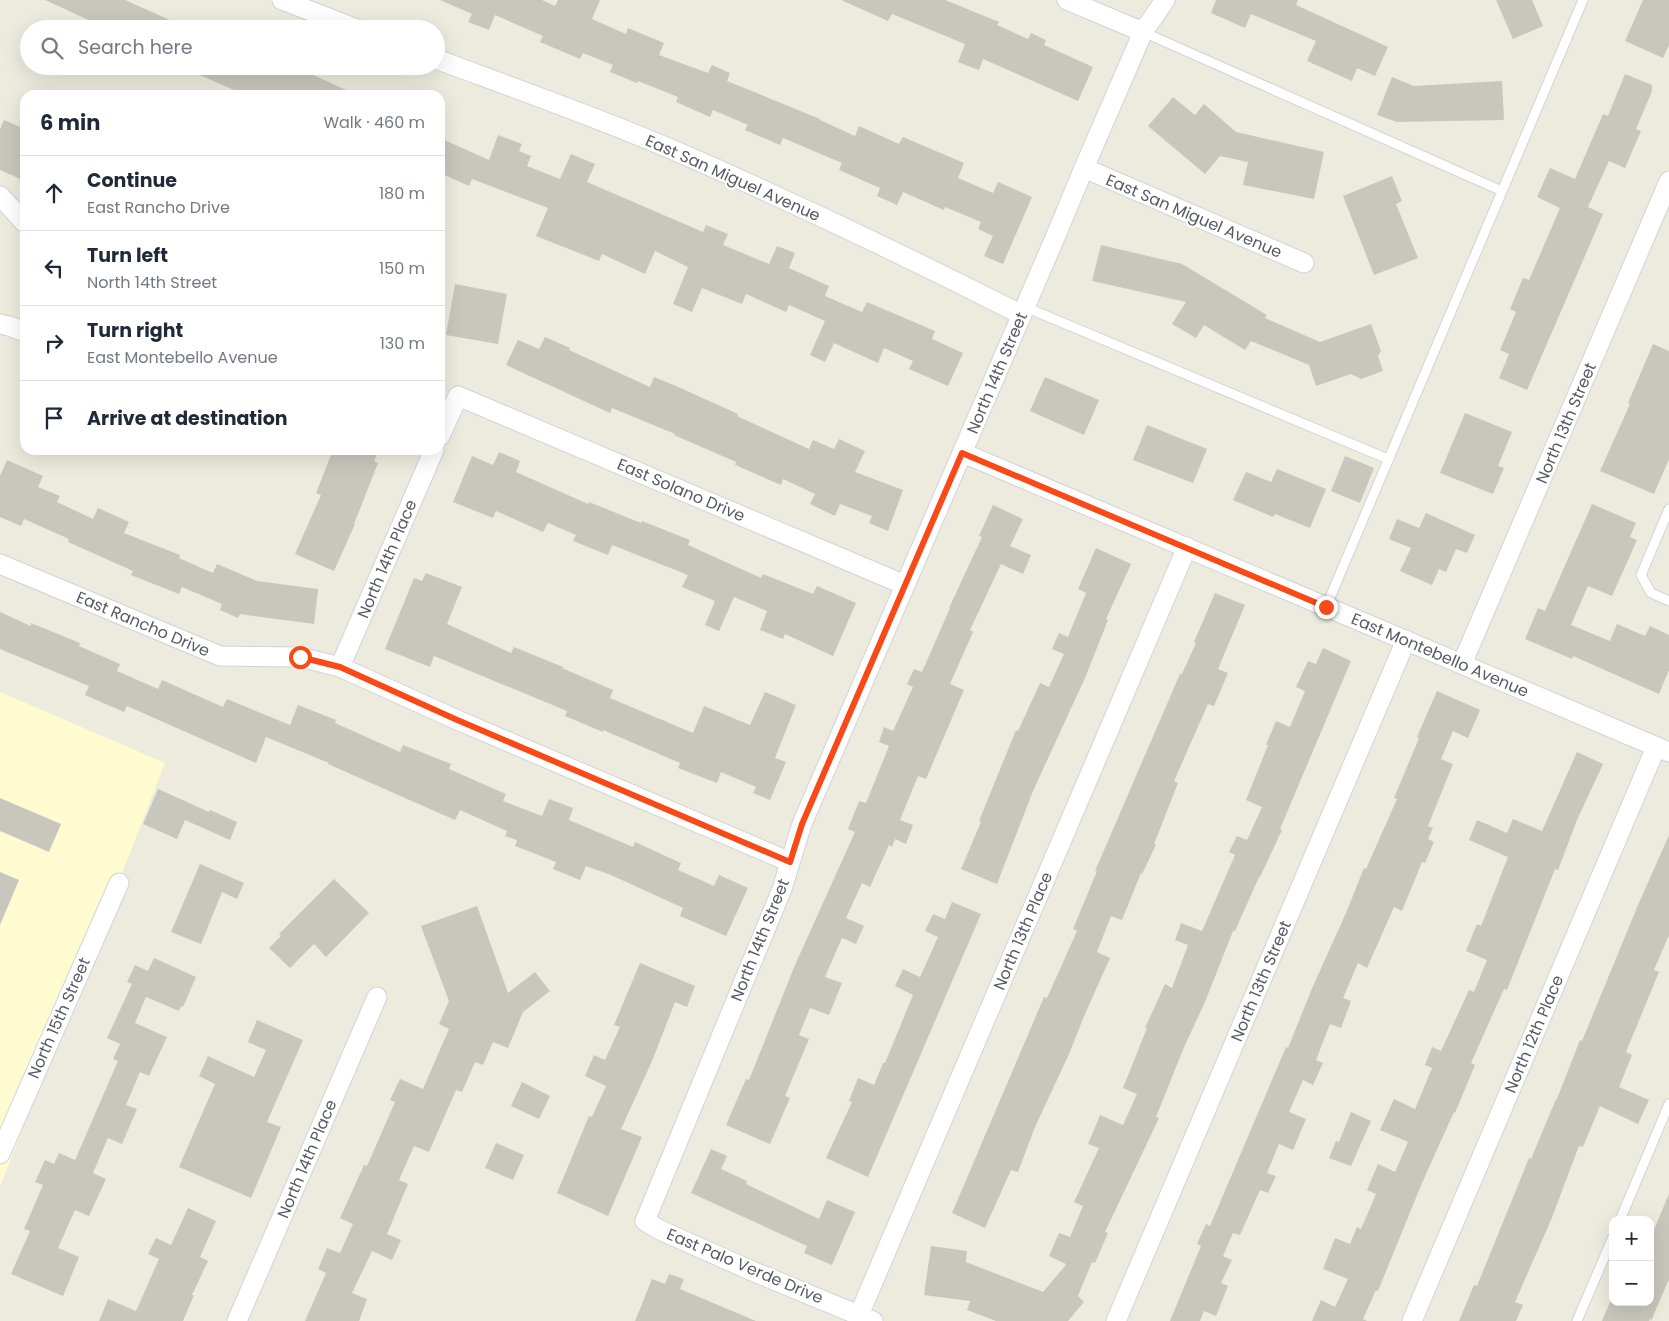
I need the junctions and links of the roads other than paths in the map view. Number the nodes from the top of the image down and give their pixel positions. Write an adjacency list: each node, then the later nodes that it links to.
1 (282, 0): 5 (street)
2 (1067, 0): 6 (street)
3 (1165, 0): 6 (street, North 14th Street)
4 (1582, 0): 10 (lane)
5 (334, 20)
6 (1144, 32): 8 (street, North 14th Street); 10 (lane)
7 (445, 62): 14 (street, East San Miguel Avenue)
8 (1084, 168): 13 (street, East San Miguel Avenue); 14 (street, North 14th Street)
9 (1669, 182): 28 (street, North 13th Street)
10 (1502, 191): 20 (lane)
11 (0, 196): 12 (street)
12 (20, 218)
13 (1304, 263)
14 (1023, 311): 18 (street, North 14th Street); 20 (lane)
15 (0, 324): 16 (street)
16 (20, 330)
17 (445, 425): 24 (street, East Solano Drive)
18 (962, 453): 22 (street, East Montebello Avenue); 24 (street, North 14th Street)
19 (432, 455): 29 (street, North 14th Place)
20 (1388, 459): 26 (lane)
21 (1669, 509): 25 (lane)
22 (1187, 547): 26 (street, East Montebello Avenue); 39 (street, North 13th Place)
23 (0, 564): 29 (street, East Rancho Drive)
24 (905, 585): 31 (street, North 14th Street)
25 (1669, 601)
26 (1326, 607): 27 (street, East Montebello Avenue)
27 (1406, 640): 28 (street, East Montebello Avenue); 41 (street, North 13th Street)
28 (1462, 664): 30 (street, East Montebello Avenue)
29 (340, 667): 31 (street, East Rancho Drive)
30 (1663, 750): 42 (street, North 12th Place)
31 (790, 862): 37 (street, North 14th Street)
32 (119, 883): 35 (street, North 15th Street)
33 (377, 997): 40 (street, North 14th Place)
34 (1669, 1104): 36 (lane)
35 (0, 1154)
36 (1622, 1216)
37 (645, 1221): 39 (street, East Palo Verde Drive)
38 (1609, 1246): 43 (lane)
39 (866, 1318)
40 (238, 1321)
41 (1116, 1321)
42 (1412, 1321)
43 (1577, 1321)

